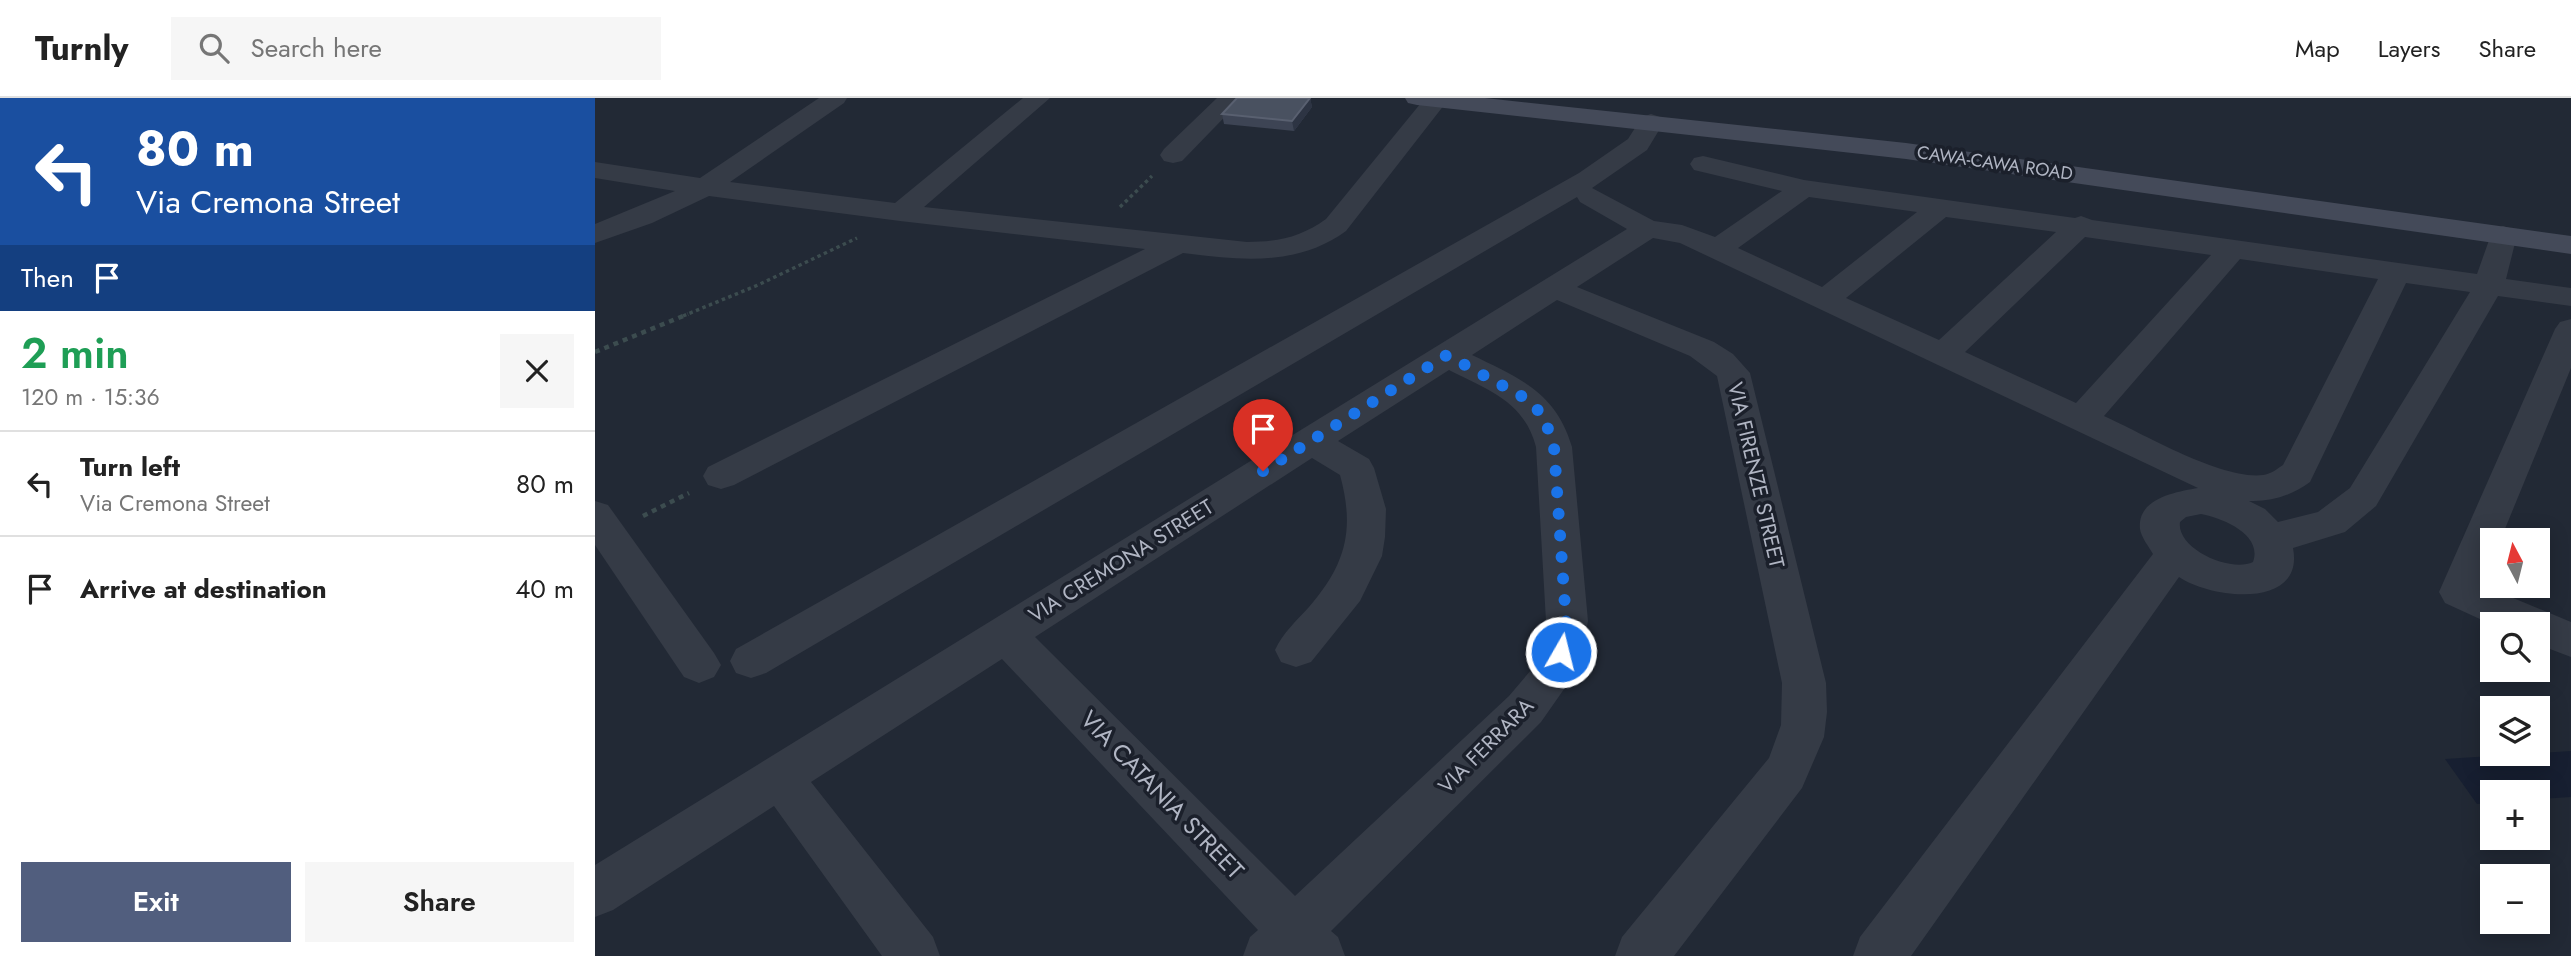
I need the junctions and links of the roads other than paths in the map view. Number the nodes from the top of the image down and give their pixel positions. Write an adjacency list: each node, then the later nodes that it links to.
1 (835, 98): 9 (street)
2 (1038, 98): 13 (street)
3 (1231, 98): 6 (street)
4 (1426, 99): 5 (street, CAWA-CAWA ROAD); 18 (street)
5 (1651, 122): 17 (street, CAWA-CAWA ROAD); 41 (street)
6 (1173, 155)
7 (1703, 164): 10 (street)
8 (595, 170): 9 (street)
9 (703, 188): 13 (street); 16 (street)
10 (1804, 188): 12 (street); 21 (street)
11 (1590, 196): 15 (street)
12 (1941, 206): 14 (street); 26 (street)
13 (900, 213): 18 (street)
14 (2081, 226): 20 (street); 29 (street)
15 (1647, 229): 21 (street); 24 (street, VIA CREMONA STREET)
16 (595, 234)
17 (2503, 235): 19 (street, CAWA-CAWA ROAD); 23 (street)
18 (1178, 244): 32 (street)
19 (2571, 245)
20 (2234, 247): 22 (street); 30 (street)
21 (1716, 250): 26 (street)
22 (2397, 271): 23 (street); 30 (street)
23 (2489, 285): 25 (street); 34 (street)
24 (1554, 288): 28 (street, VIA CREMONA STREET); 47 (street, VIA FIRENZE STREET)
25 (2571, 297)
26 (1824, 300): 29 (street)
27 (2571, 329): 36 (street)
28 (1447, 355): 31 (street, VIA CREMONA STREET); 45 (street, VIA FERRARA)
29 (1943, 355): 30 (street)
30 (2081, 420)
31 (1310, 441): 38 (street, VIA CREMONA STREET); 40 (street)
32 (721, 476)
33 (602, 524): 42 (street)
34 (2270, 538): 35 (street); 35 (street)
35 (2174, 555): 48 (street)
36 (2506, 612)
37 (2550, 631): 39 (street)
38 (1005, 634): 43 (street, VIA CREMONA STREET); 45 (street, VIA CATANIA STREET)
39 (2571, 640)
40 (1296, 650)
41 (751, 662)
42 (698, 664)
43 (779, 776): 44 (street, VIA CREMONA STREET); 46 (street)
44 (595, 893)
45 (1295, 948)
46 (914, 956)
47 (1641, 956)
48 (1879, 956)

